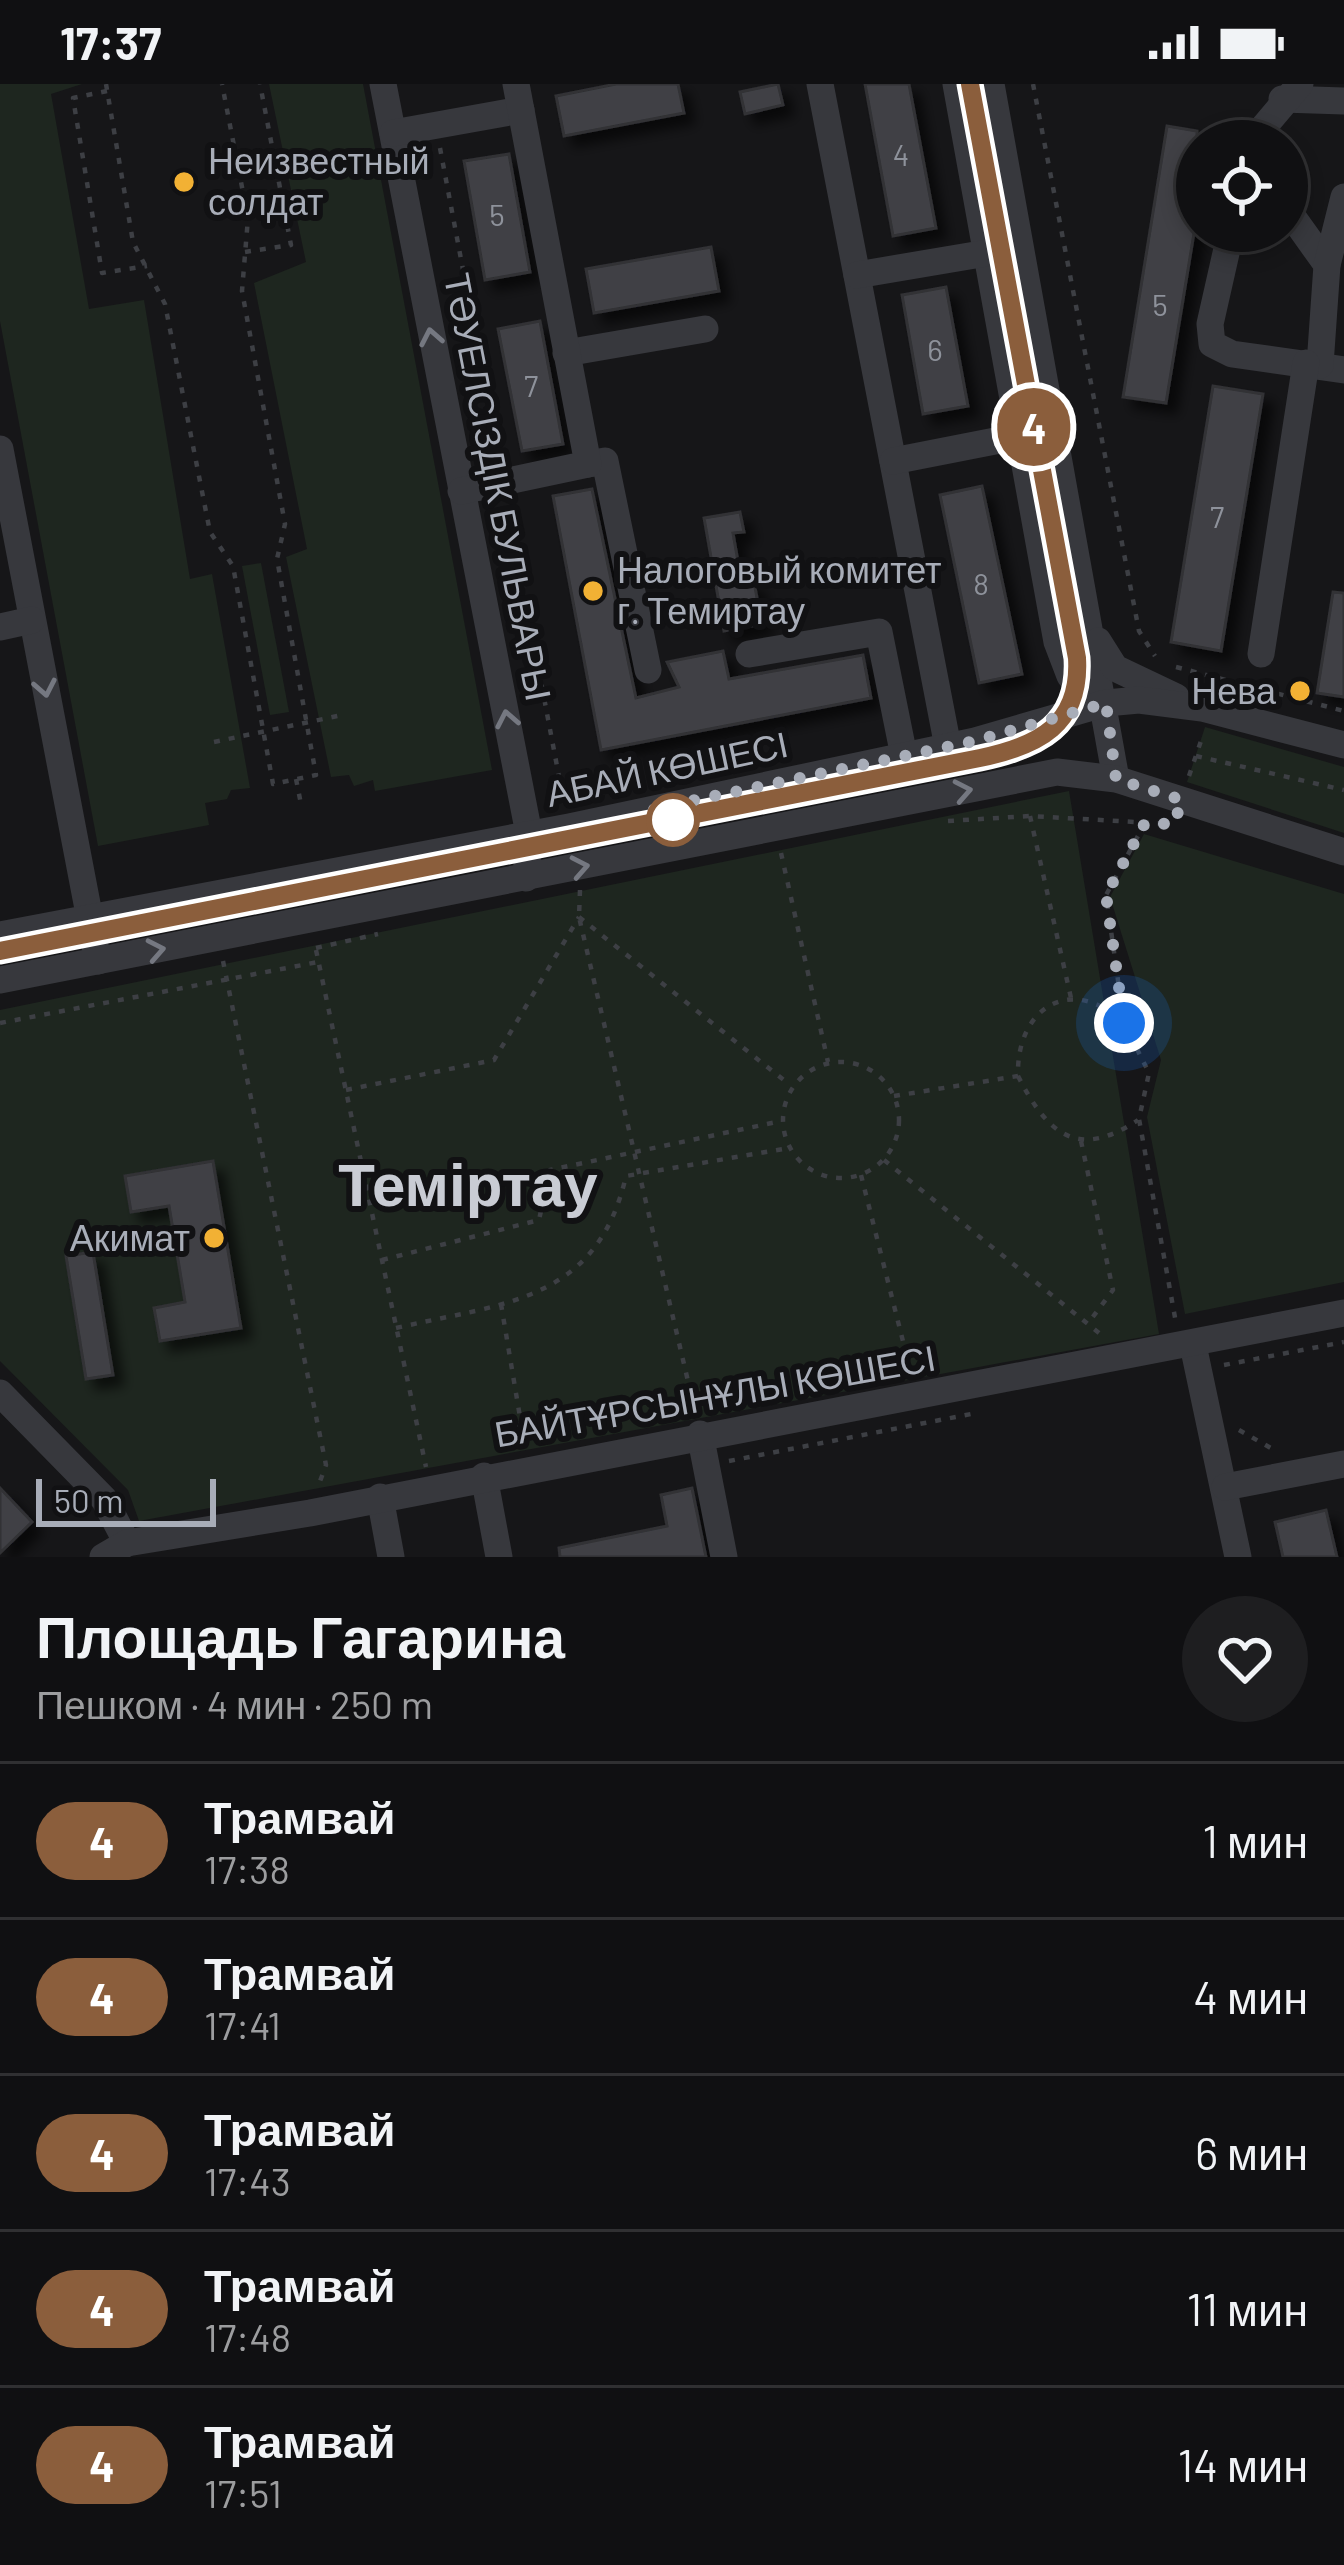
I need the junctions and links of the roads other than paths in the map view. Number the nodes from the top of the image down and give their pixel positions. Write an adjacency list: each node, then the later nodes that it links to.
1 (383, 84): 9 (street, ТӘУЕЛСІЗДІК БУЛЬВАРЫ)
2 (820, 84): 15 (street)
3 (956, 84): 13 (street)
4 (992, 84): 26 (street)
5 (1291, 92): 7 (street); 8 (street)
6 (518, 97): 9 (street); 17 (street)
7 (1344, 100)
8 (1269, 120)
9 (393, 133): 23 (street, ТӘУЕЛСІЗДІК БУЛЬВАРЫ, one-way to 9)
10 (1344, 197): 14 (street)
11 (1308, 238): 14 (street)
12 (1226, 252): 18 (street)
13 (987, 253): 15 (street); 19 (street)
14 (1327, 265): 18 (street)
15 (857, 275): 21 (street)
16 (705, 329): 17 (street)
17 (566, 352): 22 (street)
18 (1323, 366): 29 (street)
19 (1021, 436): 21 (street); 27 (street)
20 (0, 449): 24 (street)
21 (893, 461): 35 (street)
22 (588, 464): 23 (street); 30 (street)
23 (460, 491): 38 (street, ТӘУЕЛСІЗДІК БУЛЬВАРЫ, one-way to 23)
24 (32, 620): 25 (street); 41 (street, one-way to 41)
25 (0, 627)
26 (1094, 635): 31 (street); 32 (street)
27 (1057, 642): 31 (street); 33 (street)
28 (749, 654): 36 (street)
29 (1261, 654)
30 (648, 670)
31 (1106, 703): 32 (street, АБАЙ КӨШЕСІ); 33 (street, АБАЙ КӨШЕСІ); 37 (street)
32 (1206, 709): 34 (street, АБАЙ КӨШЕСІ)
33 (1028, 726): 35 (street, АБАЙ КӨШЕСІ)
34 (1344, 745)
35 (948, 747): 36 (street, АБАЙ КӨШЕСІ)
36 (904, 756): 38 (street, АБАЙ КӨШЕСІ)
37 (1116, 779): 39 (street); 40 (street, one-way to 37)
38 (530, 834): 40 (street, ТӘУЕЛСІЗДІК БУЛЬВАРЫ); 41 (street, АБАЙ КӨШЕСІ)
39 (1344, 852)
40 (526, 878): 43 (street, one-way to 40)
41 (90, 918): 42 (street, АБАЙ КӨШЕСІ); 43 (street)
42 (0, 935)
43 (98, 961): 44 (street)
44 (0, 980)
45 (1344, 1313): 46 (street, БАЙТҰРСЫНҰЛЫ КӨШЕСІ)
46 (1189, 1346): 48 (street, БАЙТҰРСЫНҰЛЫ КӨШЕСІ); 51 (street)
47 (0, 1393): 53 (street)
48 (700, 1435): 50 (street, БАЙТҰРСЫНҰЛЫ КӨШЕСІ); 56 (street)
49 (1344, 1464): 51 (street)
50 (484, 1476): 52 (street, БАЙТҰРСЫНҰЛЫ КӨШЕСІ); 55 (street)
51 (1225, 1487): 57 (street)
52 (380, 1497): 53 (street, БАЙТҰРСЫНҰЛЫ КӨШЕСІ); 54 (street)
53 (115, 1550)
54 (391, 1557)
55 (499, 1557)
56 (724, 1557)
57 (1238, 1557)

